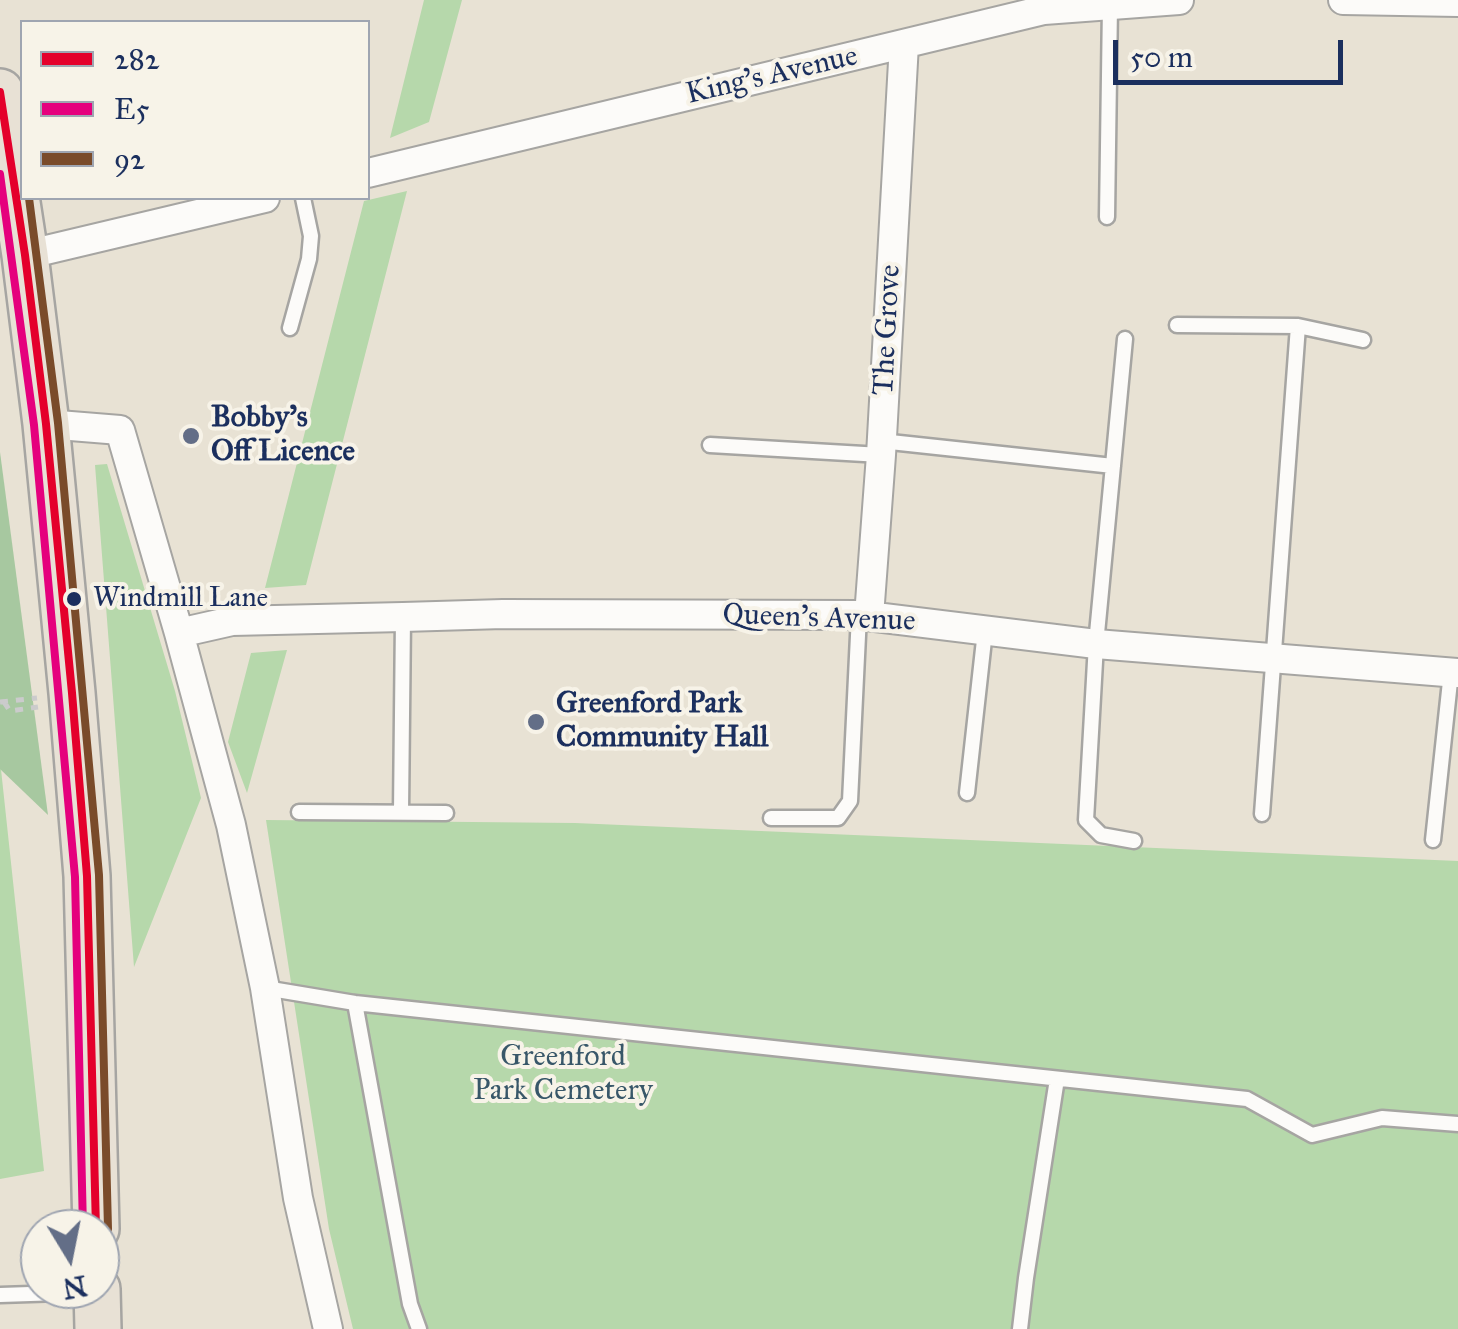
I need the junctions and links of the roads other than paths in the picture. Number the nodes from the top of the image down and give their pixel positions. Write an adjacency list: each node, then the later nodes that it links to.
1 (1179, 0): 4 (street, King's Avenue)
2 (1344, 0): 3 (street)
3 (1443, 1)
4 (1110, 5): 5 (street, King's Avenue); 10 (lane)
5 (904, 44): 7 (street, King's Avenue); 19 (street, The Grove)
6 (0, 92): 11 (main road)
7 (370, 173)
8 (255, 200): 11 (street)
9 (303, 200): 14 (lane)
10 (1108, 216)
11 (16, 253): 17 (main road)
12 (1177, 326): 13 (lane)
13 (1298, 326): 16 (lane); 26 (lane)
14 (290, 328)
15 (1125, 339): 20 (lane)
16 (1363, 340)
17 (46, 424): 24 (street); 40 (main road)
18 (710, 445): 19 (lane)
19 (881, 448): 20 (lane); 21 (street, The Grove)
20 (1113, 466): 25 (lane)
21 (864, 615): 22 (street, Queen's Avenue); 23 (street, Queen's Avenue); 33 (lane)
22 (403, 616): 24 (street, Queen's Avenue); 30 (lane)
23 (985, 631): 25 (street, Queen's Avenue); 28 (lane)
24 (179, 633): 36 (street)
25 (1096, 644): 26 (street, Queen's Avenue); 34 (lane)
26 (1274, 657): 27 (street, Queen's Avenue); 32 (lane)
27 (1454, 672): 35 (lane)
28 (968, 793)
29 (299, 812): 30 (lane)
30 (401, 812): 31 (lane)
31 (446, 813)
32 (1262, 814)
33 (771, 818)
34 (1134, 840)
35 (1433, 840)
36 (265, 988): 37 (lane); 41 (street)
37 (355, 1003): 38 (lane); 42 (lane)
38 (1057, 1079): 39 (lane); 43 (lane)
39 (1458, 1124)
40 (95, 1209)
41 (328, 1329)
42 (419, 1329)
43 (1020, 1329)

